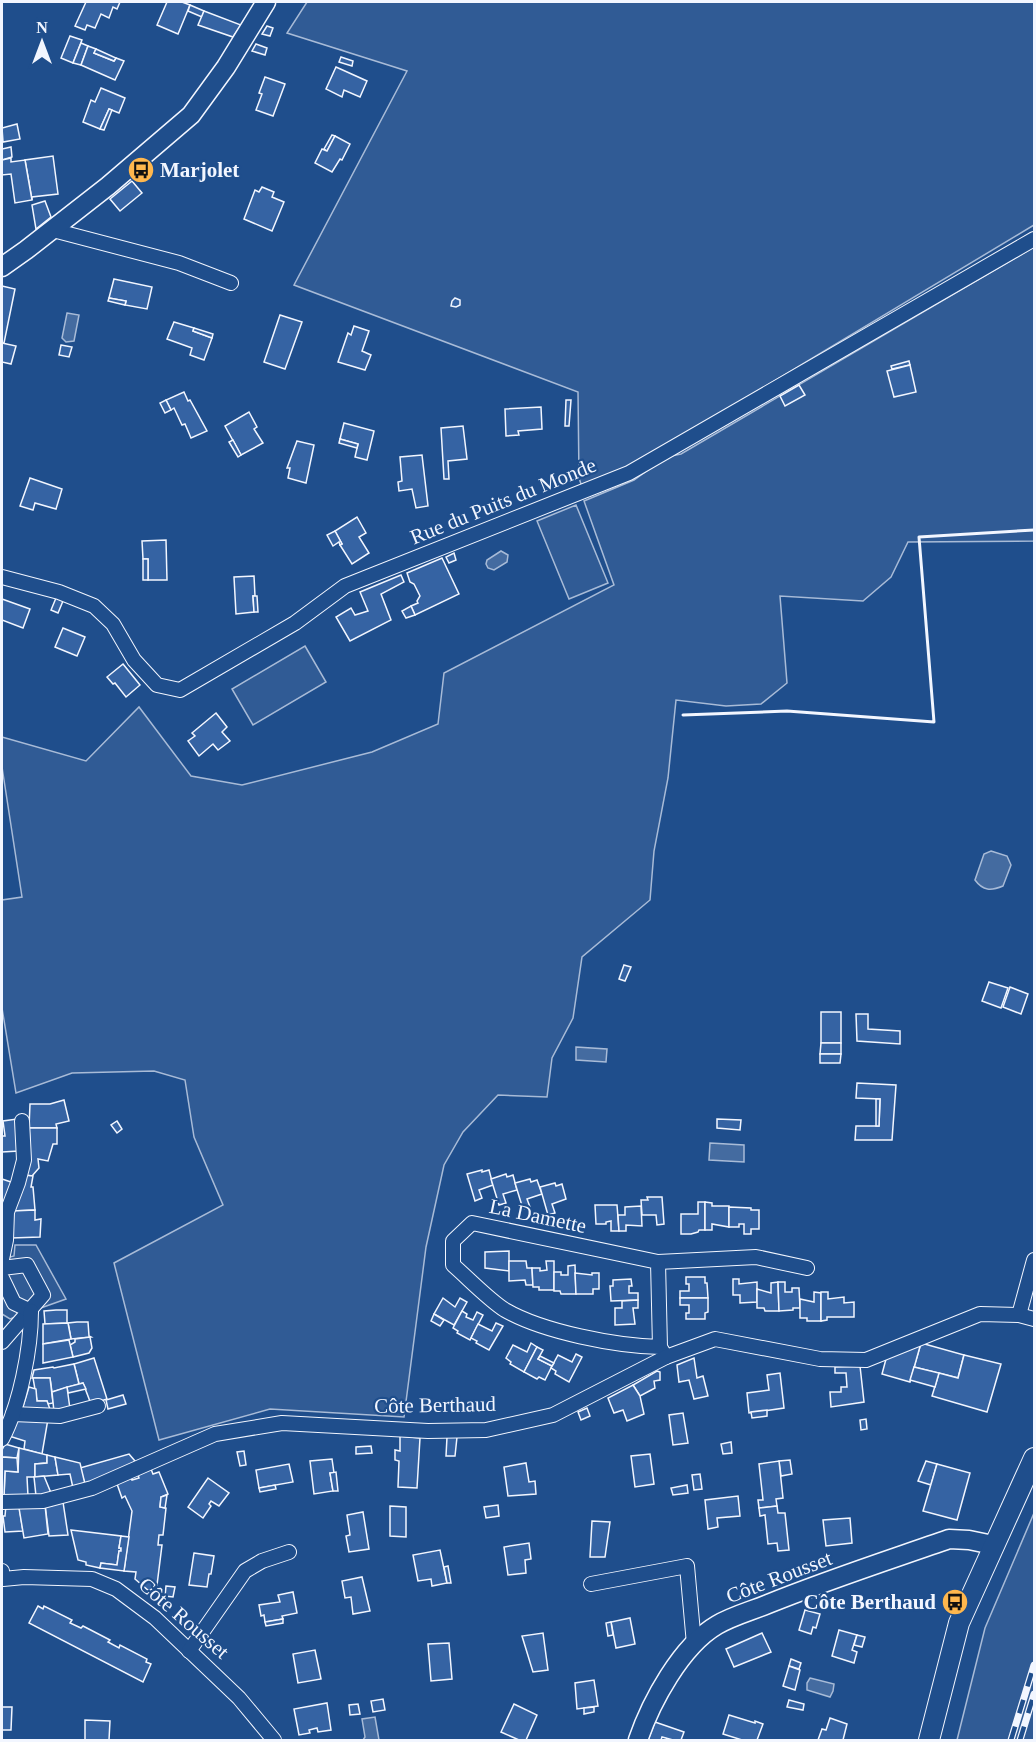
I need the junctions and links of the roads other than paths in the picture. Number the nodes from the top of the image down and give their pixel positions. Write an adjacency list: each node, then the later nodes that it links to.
1 (266, 2): 2 (street)
2 (53, 230): 4 (street); 5 (street)
3 (1035, 239): 6 (street, Rue du Puits du Monde)
4 (2, 267)
5 (231, 283)
6 (2, 577)
7 (22, 1121): 8 (street)
8 (2, 1259)
9 (1035, 1260): 15 (street)
10 (658, 1262): 12 (street, La Damette); 19 (street); 19 (street, La Damette)
11 (2, 1268): 14 (street)
12 (807, 1268)
13 (2, 1278): 14 (street)
14 (31, 1311): 17 (street); 21 (street)
15 (1019, 1315): 16 (street, Côte Berthaud); 19 (street, Côte Berthaud)
16 (1035, 1319)
17 (6, 1325): 18 (street)
18 (2, 1342)
19 (663, 1352): 24 (street, Côte Berthaud)
20 (98, 1406): 21 (street)
21 (13, 1414): 22 (street)
22 (2, 1439)
23 (1035, 1458): 25 (main road)
24 (2, 1502)
25 (993, 1545): 29 (street, Côte Rousset); 33 (main road)
26 (289, 1552): 30 (street)
27 (2, 1575): 30 (street, Côte Rousset)
28 (591, 1584): 29 (street)
29 (694, 1644): 32 (street, Côte Rousset)
30 (189, 1651): 31 (street, Côte Rousset)
31 (273, 1740)
32 (638, 1740)
33 (929, 1740)

